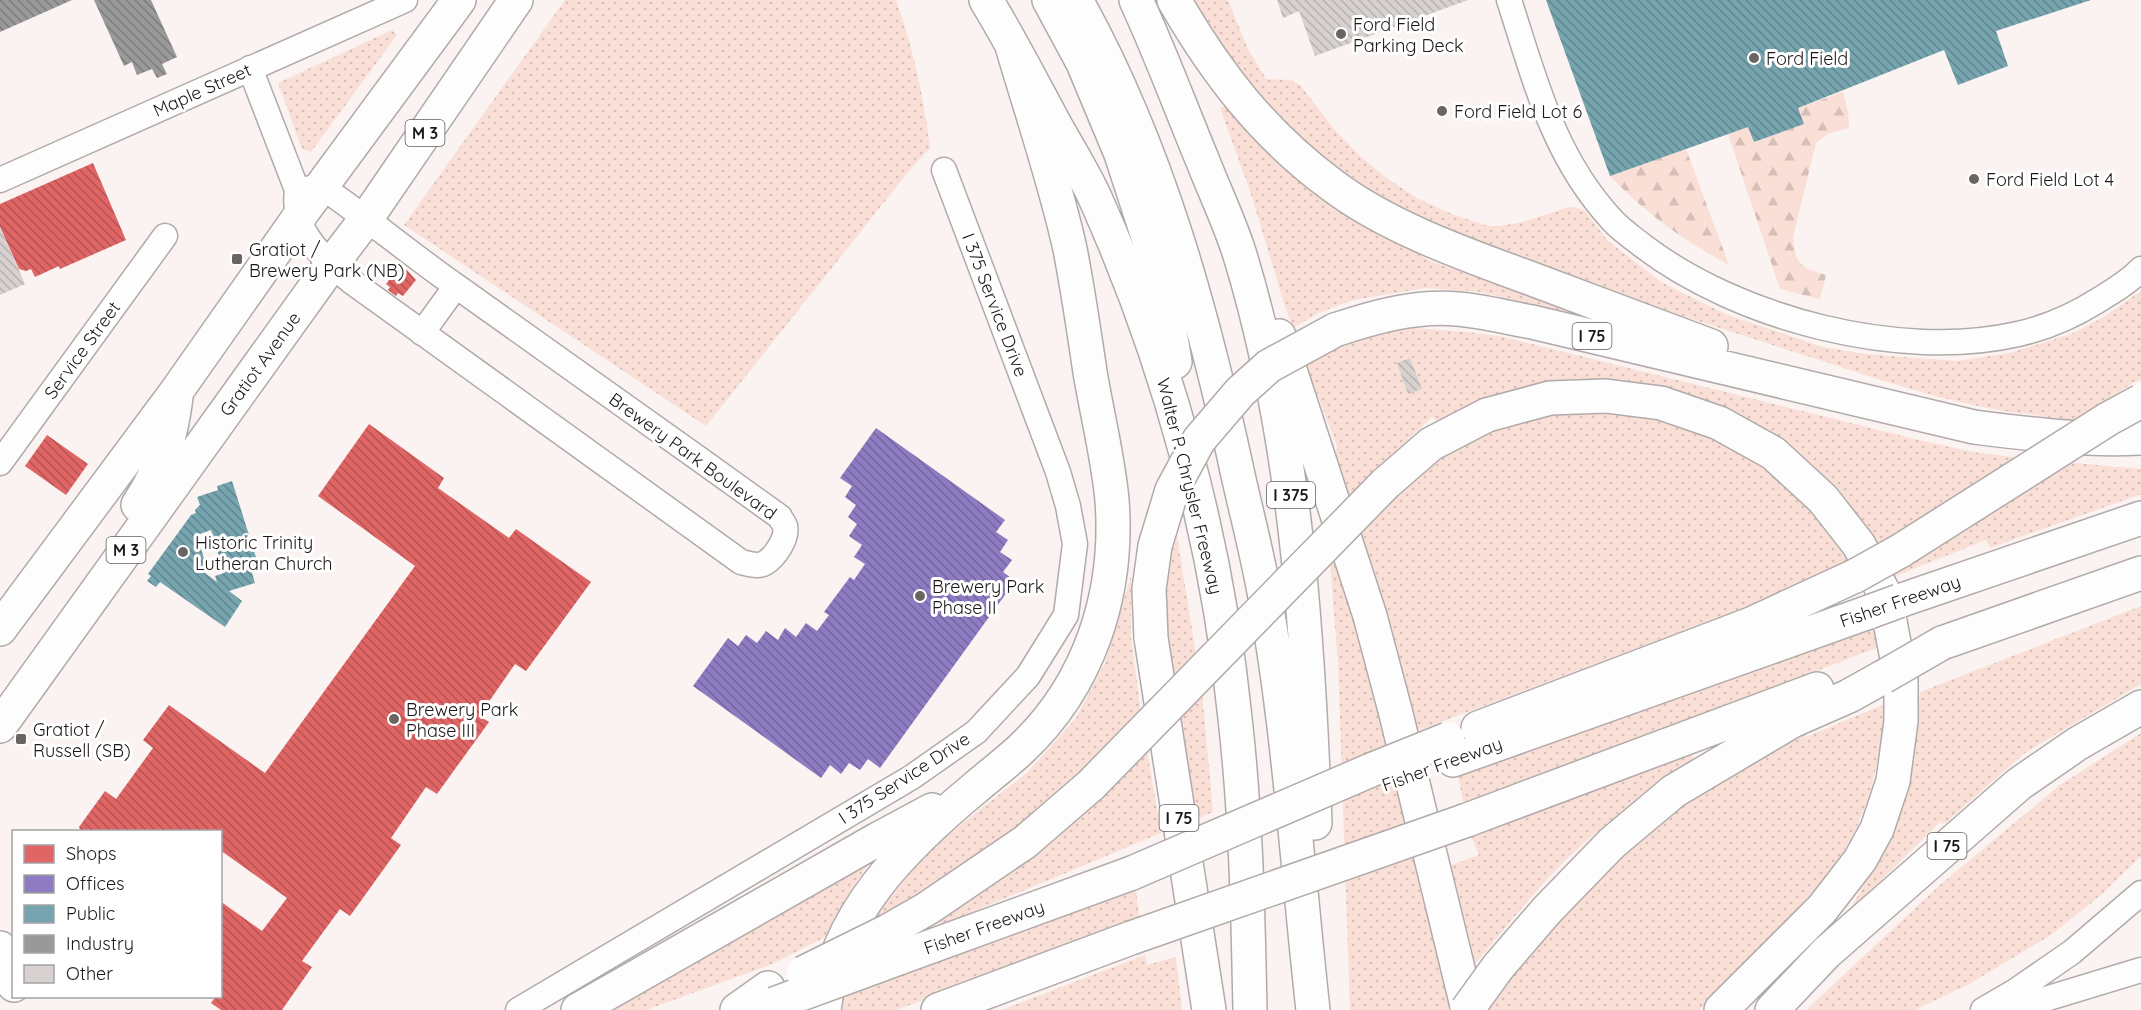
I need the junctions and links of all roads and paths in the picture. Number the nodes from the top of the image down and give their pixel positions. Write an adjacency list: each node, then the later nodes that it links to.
1 (405, 0): 12 (street, Maple Street)
2 (459, 0): 15 (main road)
3 (477, 0): 16 (main road)
4 (516, 0): 16 (main road, Gratiot Avenue / M 3)
5 (986, 0): 11 (main road, Walter P. Chrysler Freeway)
6 (1049, 0): 28 (main road)
7 (1076, 0): 51 (main road)
8 (1136, 0): 18 (main road, I 375)
9 (1174, 0): 24 (main road)
10 (1509, 0): 20 (street)
11 (1012, 46): 28 (main road, Walter P. Chrysler Freeway); 37 (main road)
12 (250, 68): 14 (street, Maple Street); 15 (street, Brewery Park Boulevard)
13 (944, 170): 44 (street, I 375 Service Drive)
14 (0, 180)
15 (305, 199): 16 (street, Brewery Park Boulevard); 19 (street, Brewery Park Boulevard); 23 (main road)
16 (361, 214): 19 (main road, Gratiot Avenue / M 3); 21 (street, Brewery Park Boulevard)
17 (165, 236): 27 (street, Service Street)
18 (1238, 250): 52 (main road, I 375); 53 (main road)
19 (326, 260): 22 (street, Brewery Park Boulevard); 35 (main road, Gratiot Avenue / M 3)
20 (2141, 269)
21 (456, 286): 22 (street); 22 (street, Brewery Park Boulevard)
22 (422, 333)
23 (176, 392): 31 (main road); 33 (main road)
24 (1848, 397): 26 (main road, I 75); 49 (main road, I 75, bridge)
25 (2141, 401): 36 (main road, bridge)
26 (2141, 438)
27 (0, 463)
28 (1201, 516): 50 (main road, Walter P. Chrysler Freeway)
29 (2141, 518): 36 (main road, Fisher Freeway)
30 (2141, 573): 32 (main road, bridge)
31 (0, 629)
32 (1882, 669): 48 (main road, bridge); 53 (main road, bridge)
33 (0, 702)
34 (2141, 707): 55 (main road, I 75)
35 (0, 726)
36 (1451, 750): 39 (main road, Fisher Freeway, bridge)
37 (974, 788): 45 (main road); 47 (main road)
38 (2141, 893): 56 (street)
39 (893, 945): 43 (main road, bridge); 54 (main road, bridge)
40 (0, 948): 42 (main road)
41 (2141, 970): 57 (street)
42 (12, 980)
43 (762, 1001): 46 (main road)
44 (518, 1010)
45 (578, 1010)
46 (737, 1010)
47 (824, 1010)
48 (938, 1010)
49 (1209, 1010)
50 (1250, 1010)
51 (1313, 1010)
52 (1322, 1010)
53 (1467, 1010)
54 (1721, 1010)
55 (1772, 1010)
56 (1983, 1010)
57 (2009, 1010)

